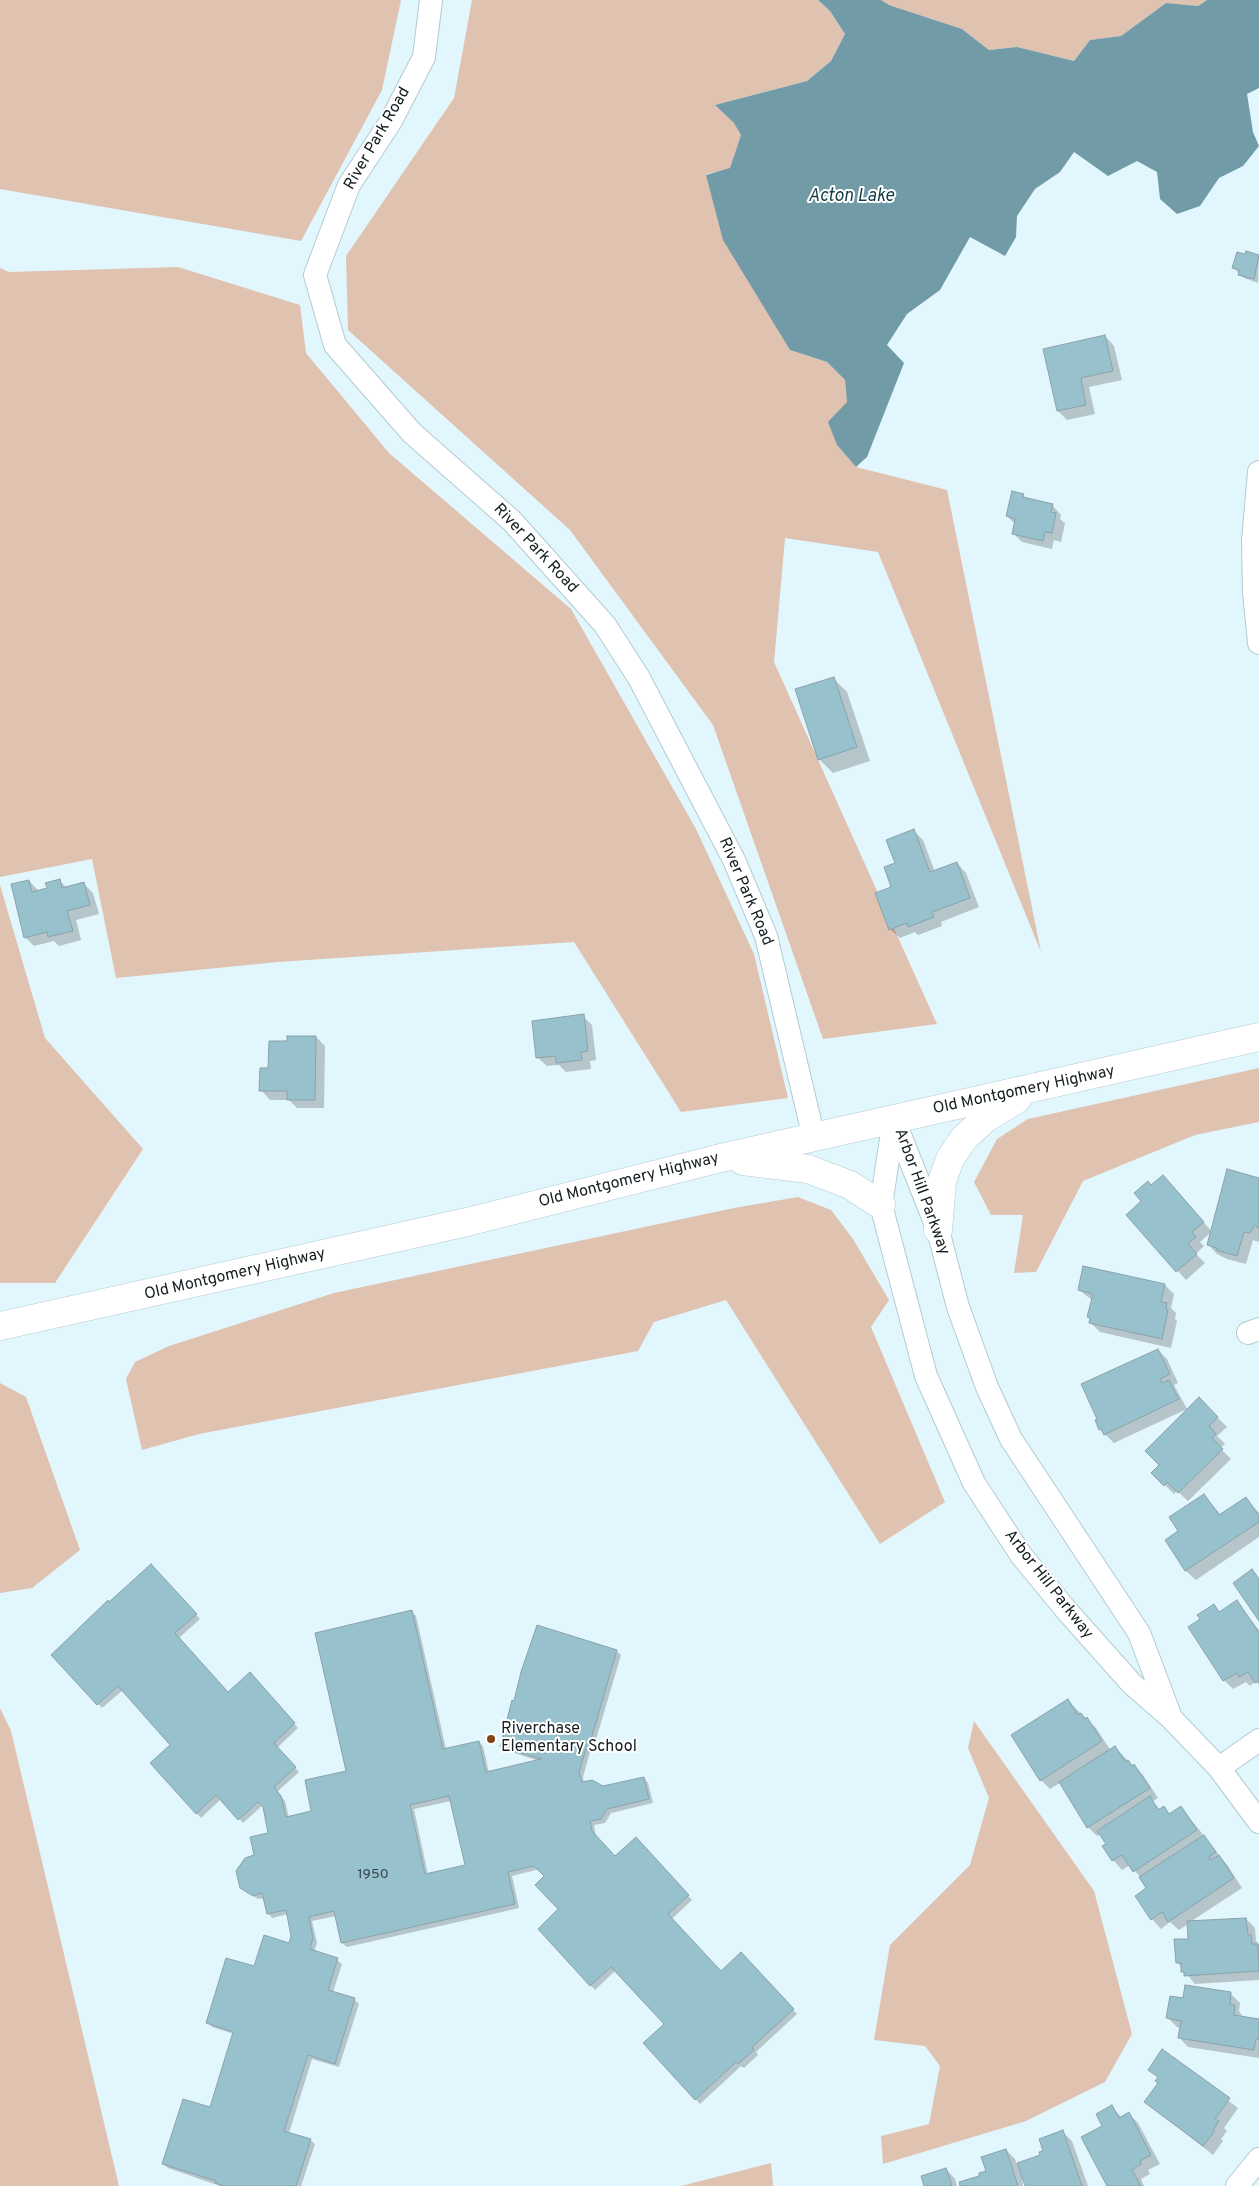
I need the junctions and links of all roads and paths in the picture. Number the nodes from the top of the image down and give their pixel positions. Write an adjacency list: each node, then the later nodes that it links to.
1 (430, 0): 7 (street, River Park Road)
2 (1259, 472): 3 (street)
3 (1259, 643)
4 (1259, 1037): 5 (street, Old Montgomery Highway)
5 (1032, 1089): 6 (street, Old Montgomery Highway); 10 (street)
6 (894, 1119): 7 (street, Old Montgomery Highway); 9 (street, Arbor Hill Parkway); 10 (street, Arbor Hill Parkway)
7 (814, 1138): 8 (street, Old Montgomery Highway)
8 (721, 1158): 9 (street); 11 (street, Old Montgomery Highway)
9 (881, 1204): 12 (street, Arbor Hill Parkway)
10 (938, 1230): 12 (street, Arbor Hill Parkway)
11 (0, 1326)
12 (1170, 1717): 14 (street, Arbor Hill Parkway)
13 (1259, 1740): 14 (street)
14 (1219, 1768): 15 (street, Arbor Hill Parkway)
15 (1259, 1822)
16 (1259, 2158): 17 (street)
17 (1237, 2186)

